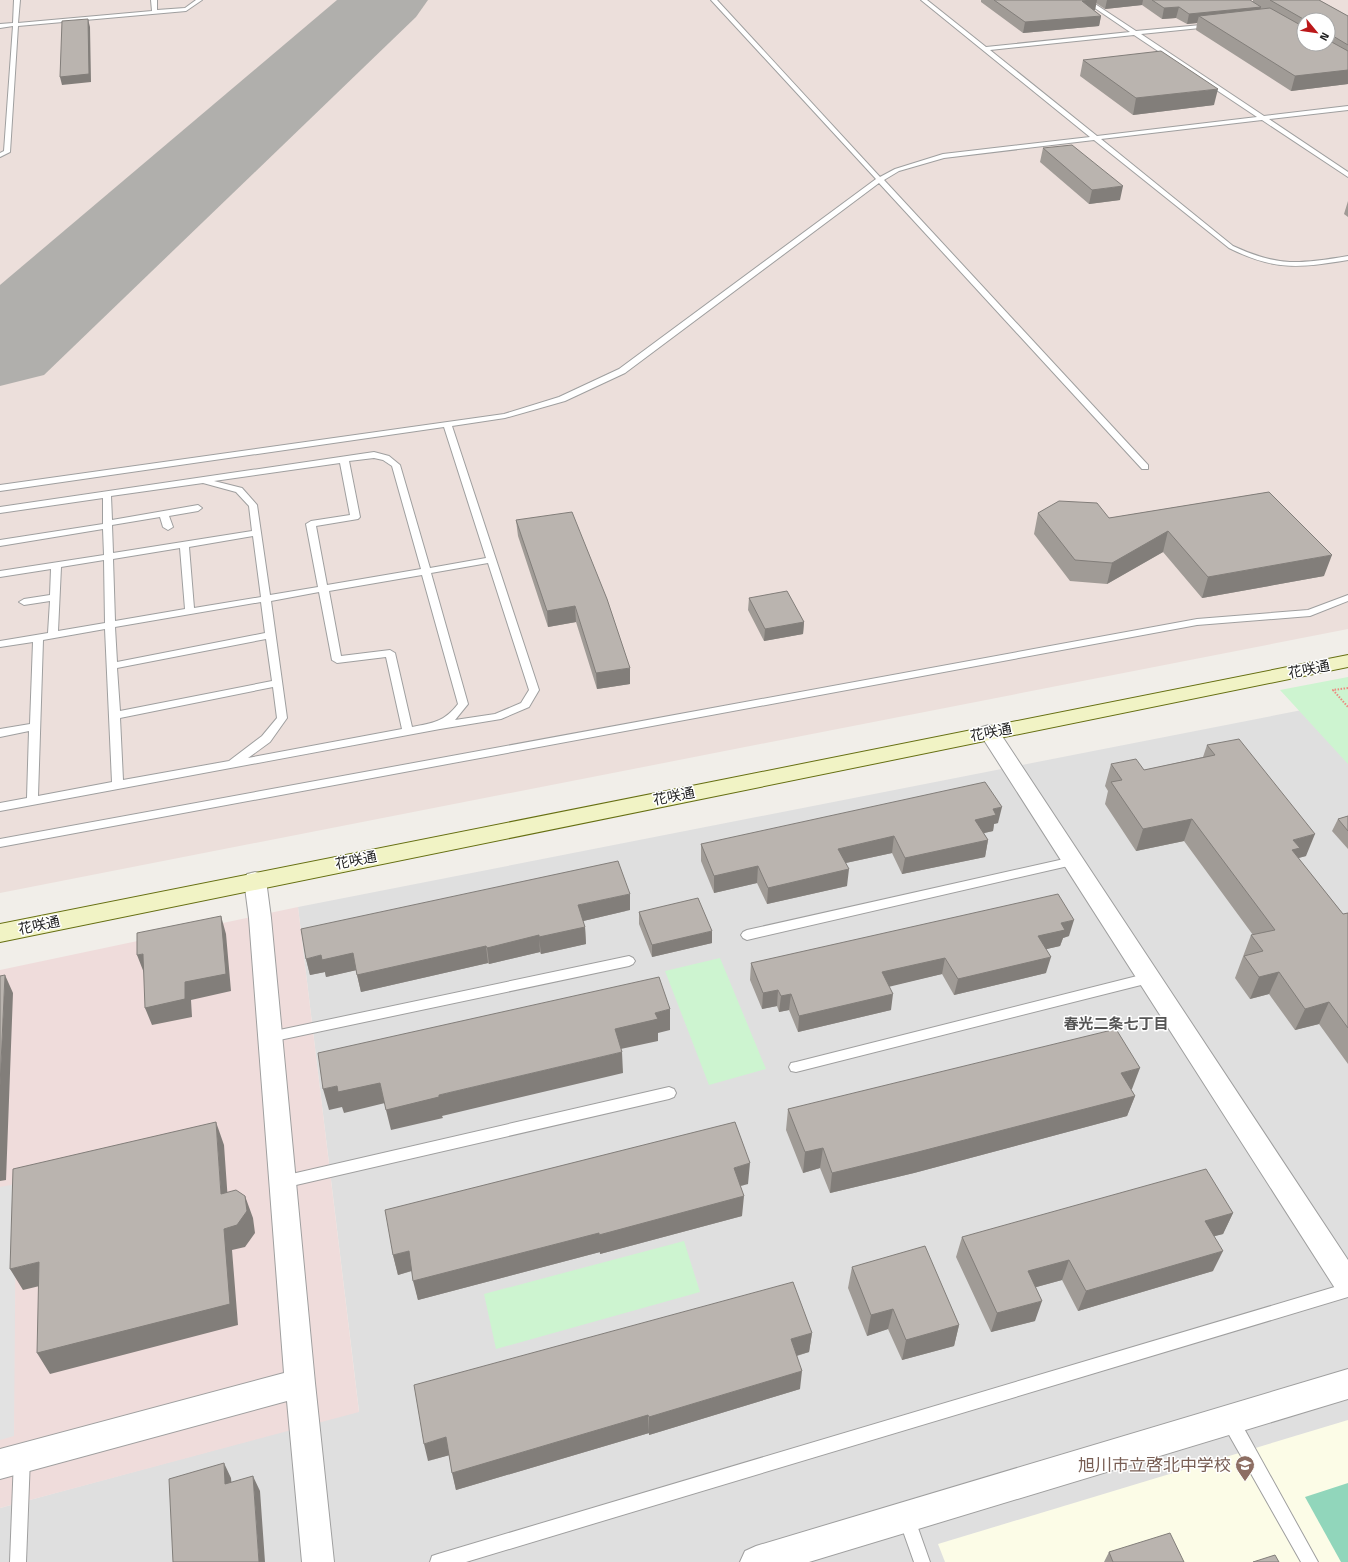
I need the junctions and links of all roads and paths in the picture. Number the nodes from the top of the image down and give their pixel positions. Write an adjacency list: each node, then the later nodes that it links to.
1 (17, 0): 8 (lane)
2 (154, 0): 7 (lane)
3 (199, 0): 7 (lane)
4 (714, 0): 18 (lane)
5 (924, 0): 12 (lane)
6 (1086, 0): 11 (lane)
7 (155, 12): 8 (lane)
8 (15, 24): 10 (lane); 16 (lane)
9 (1214, 25): 11 (lane)
10 (0, 26)
11 (1137, 33): 12 (lane); 14 (lane)
12 (985, 49): 15 (lane)
13 (1348, 108): 14 (lane)
14 (1264, 118): 15 (lane); 17 (lane)
15 (1096, 138): 18 (lane); 19 (lane)
16 (0, 155)
17 (1348, 175)
18 (879, 180): 20 (lane); 22 (lane)
19 (1348, 258)
20 (447, 424): 24 (lane); 35 (lane)
21 (344, 460): 23 (lane); 37 (lane); 39 (lane)
22 (1145, 467)
23 (203, 480): 25 (lane); 31 (lane)
24 (0, 488)
25 (107, 494): 27 (lane); 29 (lane)
26 (198, 508): 28 (lane)
27 (0, 510)
28 (164, 514): 29 (lane); 30 (lane)
29 (108, 524): 32 (lane); 34 (lane)
30 (168, 527)
31 (257, 533): 33 (lane); 42 (lane)
32 (0, 543)
33 (184, 545): 34 (lane); 44 (lane)
34 (109, 556): 36 (lane); 45 (lane)
35 (492, 560): 37 (lane); 56 (lane)
36 (56, 565): 38 (lane); 40 (lane)
37 (426, 572): 39 (lane); 56 (lane)
38 (0, 574)
39 (323, 589): 42 (lane); 58 (lane)
40 (55, 597): 43 (lane); 46 (lane)
41 (1348, 598): 65 (lane)
42 (266, 599): 44 (lane); 47 (lane)
43 (24, 602)
44 (190, 612): 45 (lane)
45 (110, 625): 46 (lane); 51 (lane)
46 (53, 635): 48 (lane)
47 (271, 635): 51 (lane); 52 (lane)
48 (38, 637): 49 (lane); 57 (lane)
49 (0, 644)
50 (1348, 661): 59 (street, 花咲通)
51 (112, 666): 55 (lane)
52 (277, 683): 55 (lane); 61 (lane)
53 (1348, 688): 54 (path)
54 (1348, 707)
55 (115, 715): 62 (lane)
56 (439, 726): 58 (lane)
57 (34, 727): 60 (lane); 63 (lane)
58 (408, 732): 61 (lane)
59 (989, 732): 66 (street); 67 (street, 花咲通)
60 (0, 733)
61 (230, 765): 62 (lane)
62 (118, 785): 63 (lane)
63 (32, 801): 64 (lane)
64 (0, 807)
65 (0, 843)
66 (1073, 861): 69 (lane); 71 (street)
67 (255, 880): 68 (street, 花咲通); 72 (street)
68 (0, 933)
69 (747, 936)
70 (629, 961): 72 (lane)
71 (1149, 978): 73 (lane); 76 (street)
72 (270, 1037): 75 (street)
73 (796, 1067)
74 (669, 1093): 75 (lane)
75 (283, 1182): 78 (street)
76 (1348, 1284)
77 (1348, 1290): 85 (lane)
78 (300, 1383): 81 (street); 84 (street)
79 (1348, 1384): 80 (street)
80 (1230, 1419): 82 (street); 88 (lane)
81 (11, 1460): 83 (lane)
82 (906, 1516): 86 (street); 87 (lane)
83 (18, 1562)
84 (318, 1562)
85 (438, 1562)
86 (756, 1562)
87 (922, 1562)
88 (1310, 1562)

